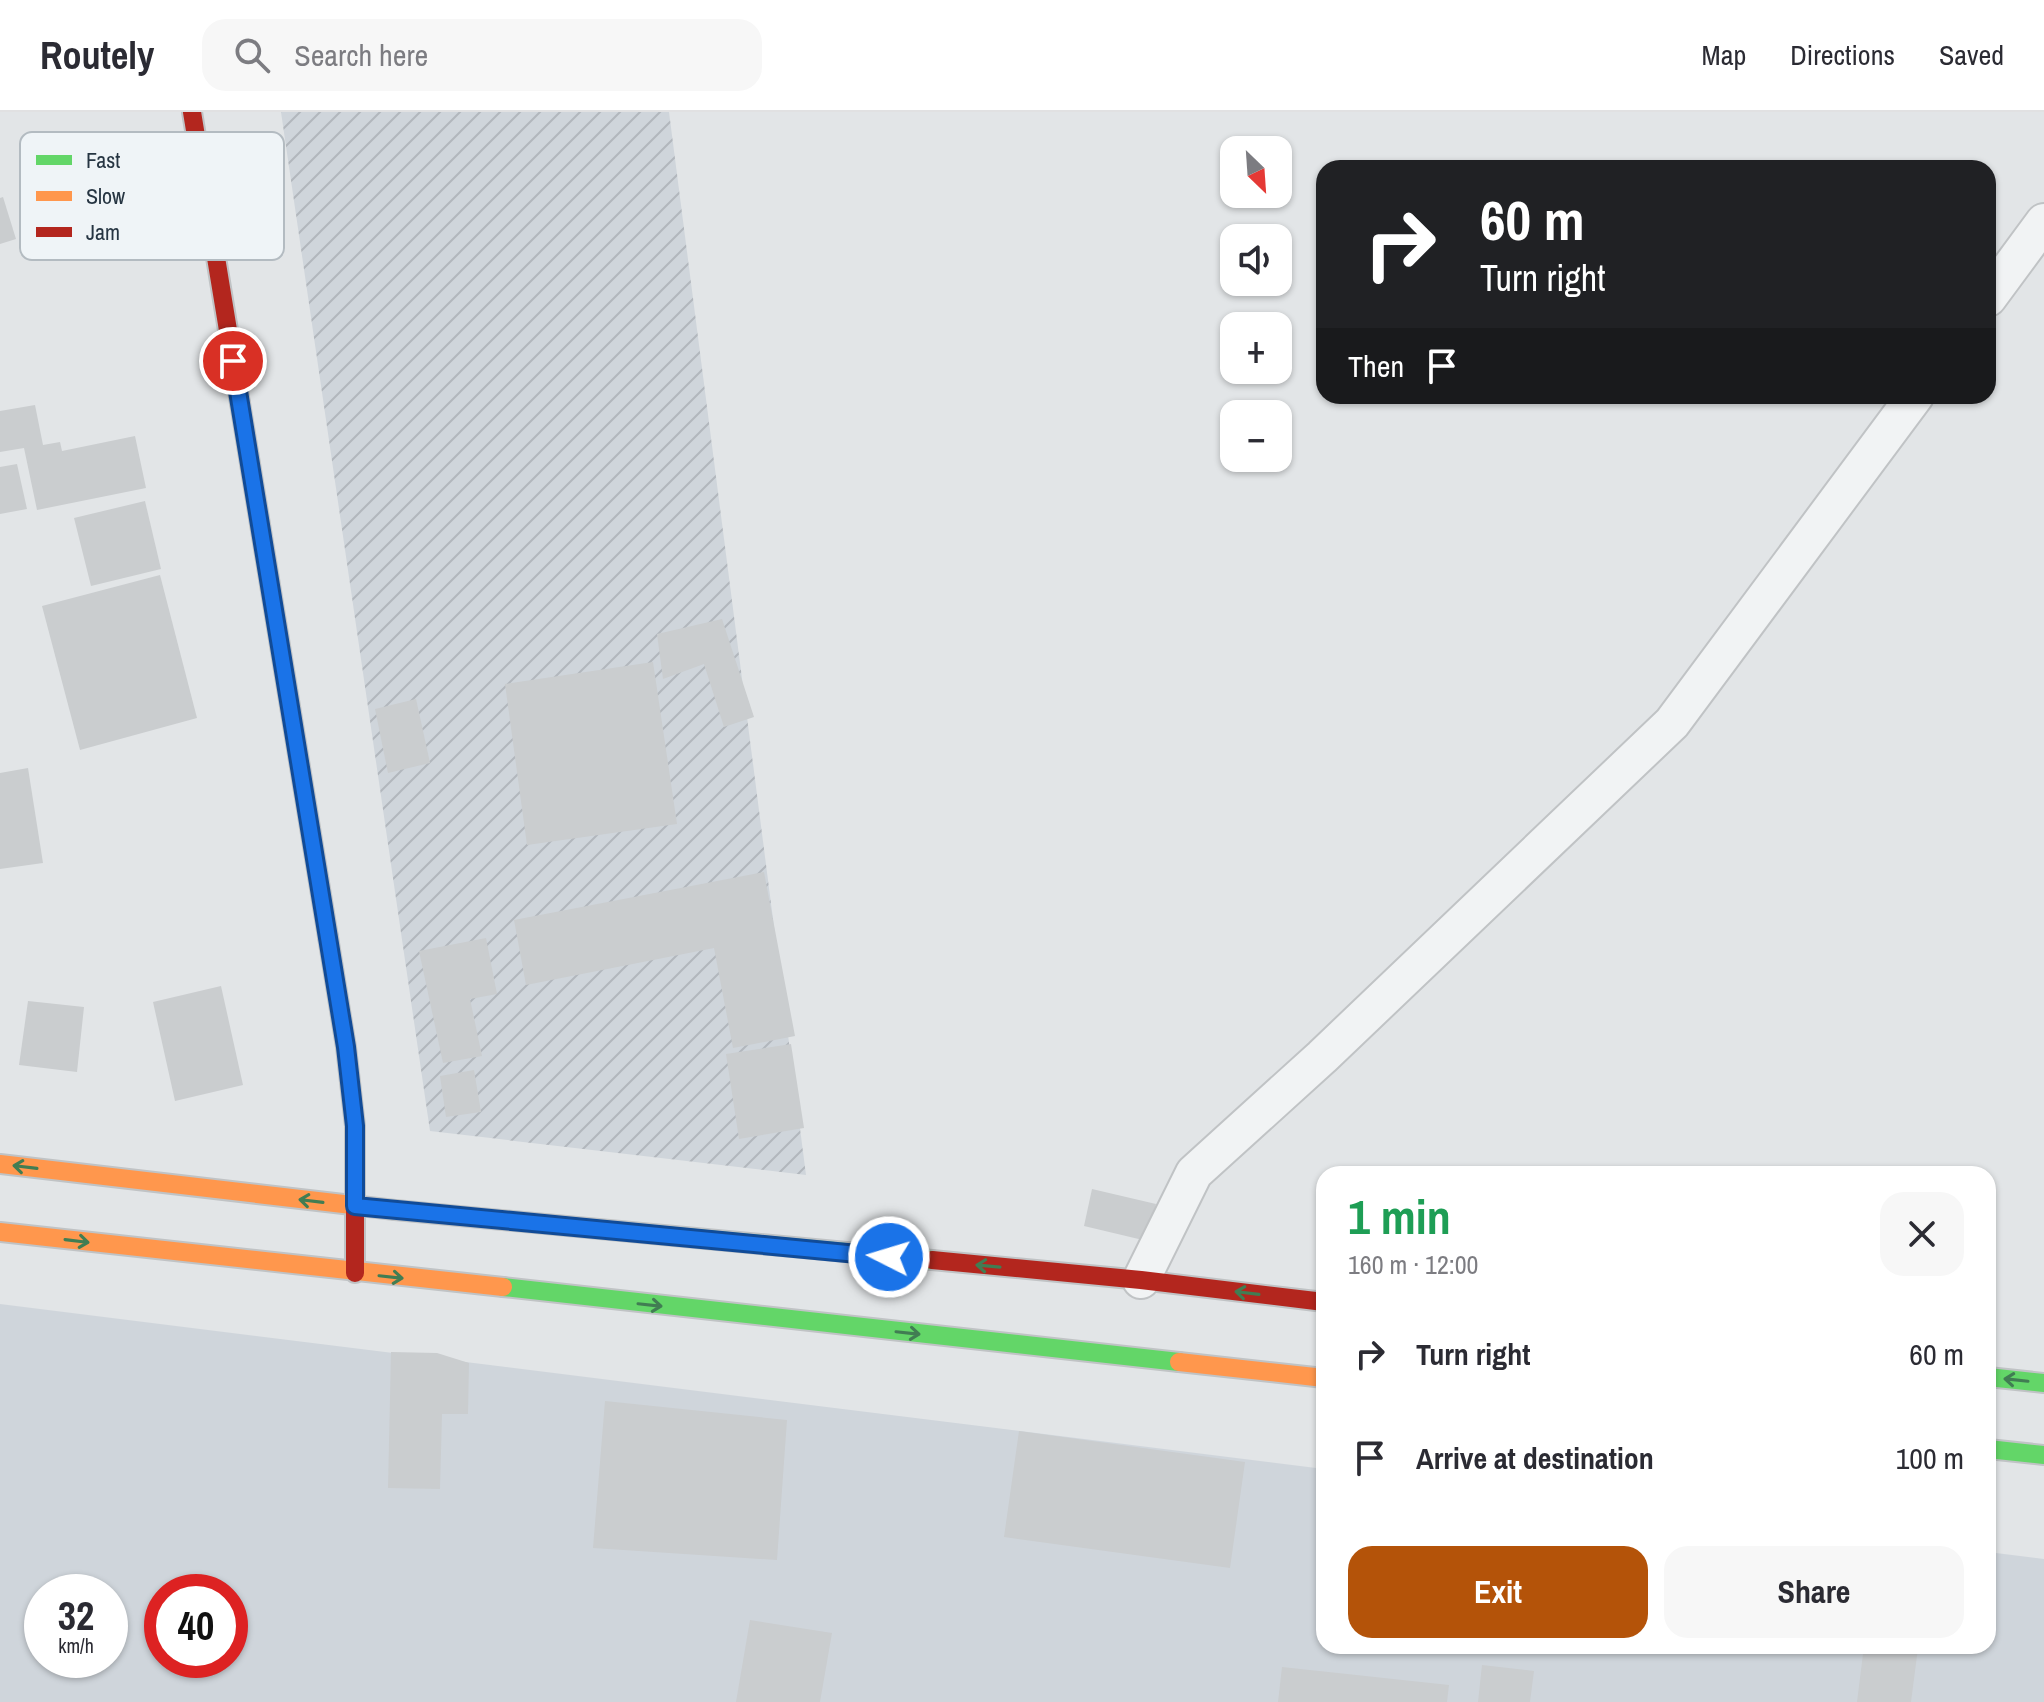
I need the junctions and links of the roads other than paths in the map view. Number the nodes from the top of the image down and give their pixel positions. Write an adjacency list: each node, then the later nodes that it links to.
1 (192, 112): 2 (street)
2 (195, 132)
3 (2044, 222): 5 (lane)
4 (216, 260): 8 (street)
5 (1996, 287)
6 (1909, 404): 11 (lane)
7 (0, 1164): 8 (street, one-way to 7)
8 (355, 1206): 10 (street); 11 (street, one-way to 8)
9 (0, 1232): 10 (street, one-way to 10)
10 (355, 1273): 13 (street, one-way to 13)
11 (1141, 1280): 12 (street, one-way to 11)
12 (1316, 1301)
13 (1316, 1377)
14 (1996, 1378): 15 (street, one-way to 14)
15 (2044, 1383)
16 (1996, 1450): 17 (street)
17 (2044, 1455)

